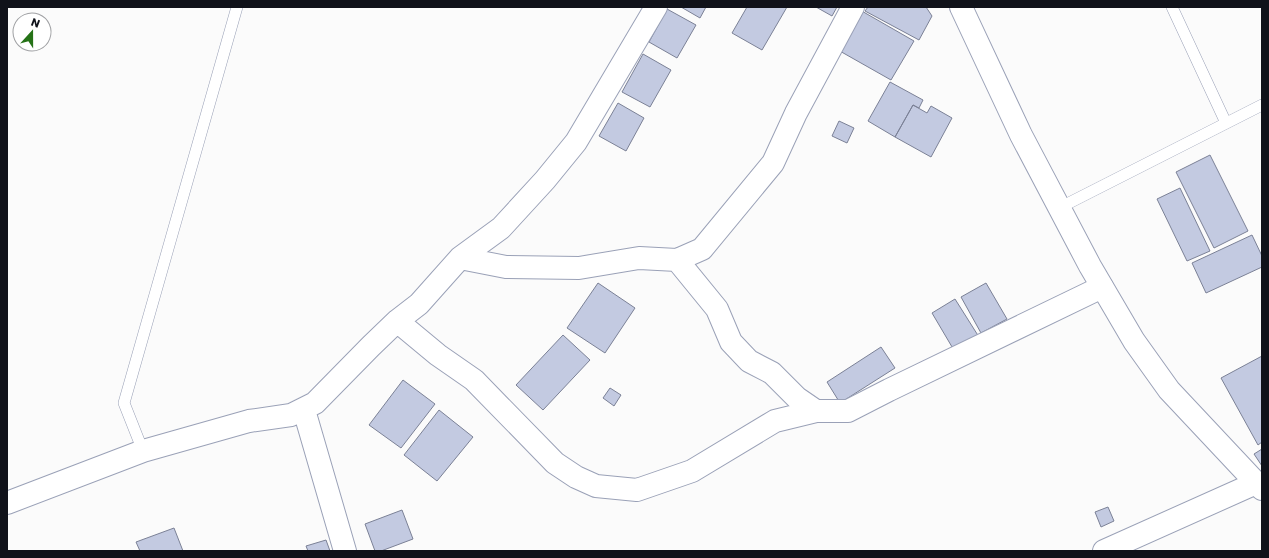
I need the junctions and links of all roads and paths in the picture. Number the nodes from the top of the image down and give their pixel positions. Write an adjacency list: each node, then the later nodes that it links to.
1 (237, 7): 15 (lane)
2 (656, 7): 9 (street)
3 (853, 7): 10 (street)
4 (961, 7): 8 (street)
5 (1172, 7): 7 (lane)
6 (1262, 105): 7 (lane)
7 (1226, 123): 8 (lane)
8 (1059, 208): 11 (street)
9 (460, 258): 10 (street); 12 (street)
10 (677, 260): 14 (street)
11 (1102, 287): 14 (street); 16 (street)
12 (397, 321): 13 (street); 14 (street)
13 (304, 410): 15 (street); 18 (street)
14 (816, 411)
15 (143, 451): 17 (street)
16 (1259, 486): 19 (street)
17 (7, 504)
18 (345, 551)
19 (1104, 551)

